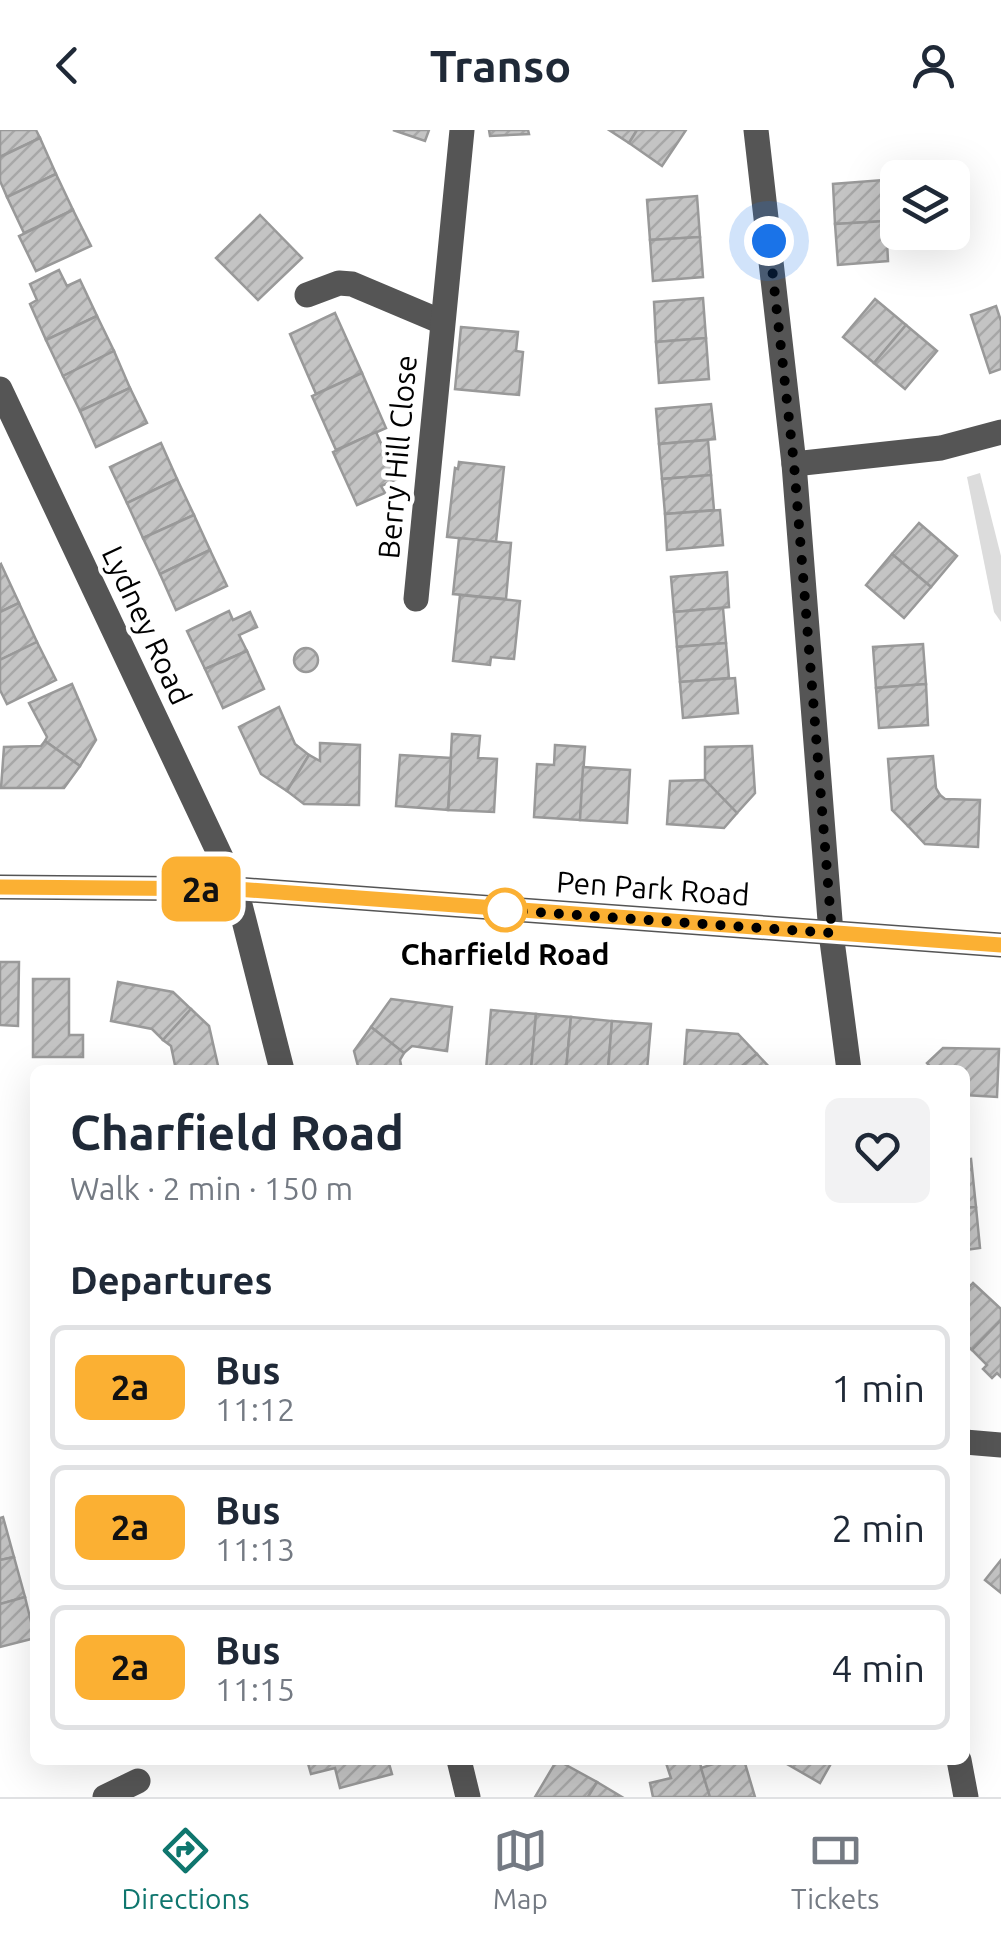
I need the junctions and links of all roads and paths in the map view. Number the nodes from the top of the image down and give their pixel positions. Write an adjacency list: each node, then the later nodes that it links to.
1 (462, 130): 4 (street, Berry Hill Close)
2 (756, 130): 7 (street)
3 (307, 295): 4 (street, Berry Hill Close)
4 (442, 322): 8 (street, Berry Hill Close)
5 (0, 389): 10 (street, Lydney Road)
6 (1001, 432): 7 (street)
7 (794, 464): 11 (street)
8 (416, 599)
9 (0, 887): 10 (street, Pen Park Road)
10 (236, 889): 11 (street, Pen Park Road); 13 (street, Lydney Road)
11 (832, 933): 12 (street, Pen Park Road); 14 (street)
12 (1001, 945)
13 (281, 1065)
14 (848, 1065)
15 (970, 1442): 16 (street)
16 (1001, 1445)
17 (460, 1765): 21 (street)
18 (960, 1765): 22 (street)
19 (138, 1782): 20 (street)
20 (106, 1797)
21 (468, 1797)
22 (966, 1797)

